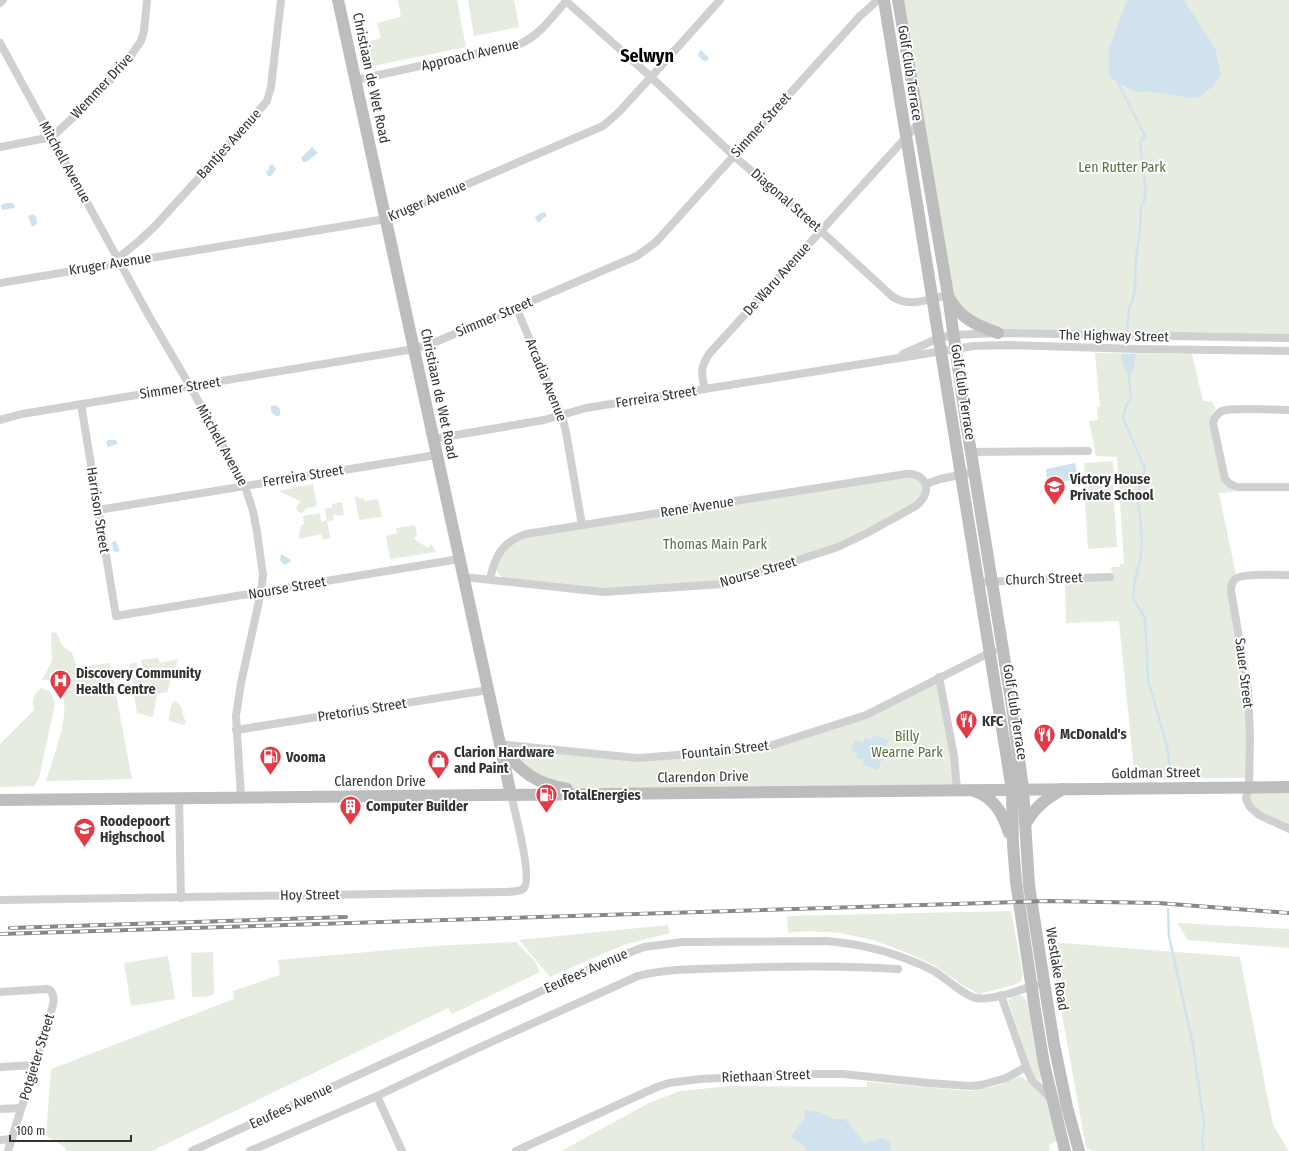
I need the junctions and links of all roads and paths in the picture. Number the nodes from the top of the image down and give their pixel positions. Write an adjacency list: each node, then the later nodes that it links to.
1 (3, 0): 10 (street)
2 (147, 0): 16 (street, Wemmer Drive)
3 (281, 0): 21 (street, Bantjes Avenue)
4 (338, 0): 13 (street, Christiaan de Wet Road)
5 (566, 0): 12 (street, Diagonal Street); 13 (street, Approach Avenue)
6 (720, 0): 12 (street, Kruger Avenue)
7 (878, 0): 18 (street, Simmer Street)
8 (884, 0): 15 (street, Golf Club Terrace)
9 (898, 0): 14 (street, Golf Club Terrace)
10 (0, 3)
11 (0, 43): 16 (street, Mitchell Avenue)
12 (651, 78): 18 (street, Diagonal Street); 19 (street, Kruger Avenue)
13 (356, 80): 19 (street, Christiaan de Wet Road)
14 (919, 123): 15 (street, De Waru Avenue); 23 (street, Golf Club Terrace)
15 (905, 137): 20 (street, De Waru Avenue); 24 (street, Golf Club Terrace)
16 (52, 138): 17 (street); 21 (street, Mitchell Avenue)
17 (0, 147)
18 (734, 156): 20 (street, Diagonal Street); 25 (street, Simmer Street)
19 (386, 219): 21 (street, Kruger Avenue); 30 (street, Christiaan de Wet Road)
20 (821, 231): 24 (street, Diagonal Street); 36 (street, De Waru Avenue)
21 (119, 260): 22 (street, Kruger Avenue); 35 (street, Mitchell Avenue)
22 (0, 283)
23 (948, 295): 24 (street, Diagonal Street); 26 (street); 27 (street, Golf Club Terrace)
24 (932, 298): 28 (street, Golf Club Terrace)
25 (516, 307): 30 (street, Simmer Street); 39 (street, Arcadia Avenue)
26 (998, 333): 27 (street, The Highway Street); 29 (street, The Highway Street)
27 (953, 335): 28 (street, The Highway Street); 31 (street, Golf Club Terrace)
28 (939, 338): 32 (street, Golf Club Terrace); 34 (street, Ferreira Street)
29 (1289, 338)
30 (414, 349): 35 (street, Simmer Street); 41 (street, Christiaan de Wet Road)
31 (956, 349): 32 (street, The Highway Street); 33 (street, The Highway Street); 43 (street, Golf Club Terrace)
32 (942, 351): 34 (street, Ferreira Street); 46 (street, Golf Club Terrace)
33 (1289, 351)
34 (879, 362): 36 (street, Ferreira Street)
35 (190, 386): 37 (street, Simmer Street); 48 (street, Mitchell Avenue)
36 (705, 389): 39 (street, Ferreira Street)
37 (81, 404): 40 (street, Simmer Street); 50 (street, Harrison Street)
38 (1289, 410): 49 (street)
39 (562, 416): 41 (street, Ferreira Street); 51 (street, Arcadia Avenue)
40 (0, 420)
41 (433, 439): 44 (street, Christiaan de Wet Road)
42 (1088, 451): 43 (street)
43 (972, 452): 45 (street, Golf Club Terrace)
44 (436, 455): 48 (street, Ferreira Street); 52 (street, Christiaan de Wet Road)
45 (975, 472): 46 (street); 57 (street, Golf Club Terrace)
46 (961, 475): 47 (street); 58 (street, Golf Club Terrace)
47 (926, 484): 51 (street, Rene Avenue); 56 (street, Nourse Street)
48 (245, 486): 50 (street, Ferreira Street); 59 (street, Mitchell Avenue)
49 (1289, 487)
50 (98, 510): 60 (street, Harrison Street)
51 (582, 525): 56 (street, Rene Avenue)
52 (459, 559): 54 (street, Christiaan de Wet Road); 59 (street, Nourse Street)
53 (1289, 575): 67 (street, Sauer Street)
54 (464, 577): 56 (street, Nourse Street); 64 (street, Christiaan de Wet Road)
55 (1110, 577): 57 (street, Church Street)
56 (490, 579)
57 (993, 581): 58 (street, Church Street); 61 (street, Golf Club Terrace)
58 (978, 582): 62 (street, Golf Club Terrace)
59 (261, 592): 60 (street, Nourse Street); 65 (street, Mitchell Avenue)
60 (116, 616)
61 (1004, 648): 62 (street, Fountain Street); 71 (street, Golf Club Terrace)
62 (990, 652): 63 (street, Fountain Street); 71 (street, Golf Club Terrace)
63 (939, 678): 66 (street, Fountain Street); 70 (street)
64 (488, 690): 65 (street, Pretorius Street); 66 (street, Christiaan de Wet Road)
65 (236, 730): 74 (street, Mitchell Avenue)
66 (500, 746): 72 (street); 73 (street, Christiaan de Wet Road)
67 (1249, 786): 68 (street, Goldman Street); 69 (street, Goldman Street); 78 (street)
68 (1289, 787)
69 (1064, 788): 71 (street, Goldman Street); 77 (street)
70 (963, 789): 71 (street, Clarendon Drive); 72 (street, Clarendon Drive); 79 (street)
71 (1018, 789): 77 (street, Westlake Road); 79 (street, Westlake Road)
72 (594, 794): 73 (street, Clarendon Drive)
73 (511, 795): 74 (street, Clarendon Drive); 80 (street, Hoy Street)
74 (241, 797): 75 (street, Clarendon Drive)
75 (179, 798): 76 (street, Clarendon Drive); 80 (street)
76 (0, 800)
77 (1026, 823): 83 (street, Westlake Road)
78 (1289, 829)
79 (1013, 845): 84 (street, Westlake Road)
80 (181, 898): 81 (street, Hoy Street)
81 (0, 900)
82 (898, 969): 90 (street, Eeufees Avenue)
83 (1044, 982): 84 (street, Eeufees Avenue); 102 (street, Westlake Road)
84 (1032, 986): 86 (street, Eeufees Avenue); 91 (street, Westlake Road)
85 (0, 992): 87 (street, Potgieter Street)
86 (1001, 995): 88 (street); 97 (street, Eeufees Avenue)
87 (34, 1065): 89 (street); 92 (street, Potgieter Street)
88 (1026, 1067): 91 (street); 100 (street, Riethaan Street)
89 (0, 1068)
90 (377, 1096): 98 (street, Eeufees Avenue); 99 (street)
91 (1052, 1099): 101 (street, Westlake Road)
92 (21, 1108): 93 (street); 95 (street, Potgieter Street)
93 (0, 1109)
94 (0, 1140): 95 (street)
95 (12, 1140): 96 (street, Potgieter Street)
96 (8, 1151)
97 (192, 1151)
98 (250, 1151)
99 (402, 1151)
100 (516, 1151)
101 (1065, 1151)
102 (1079, 1151)

